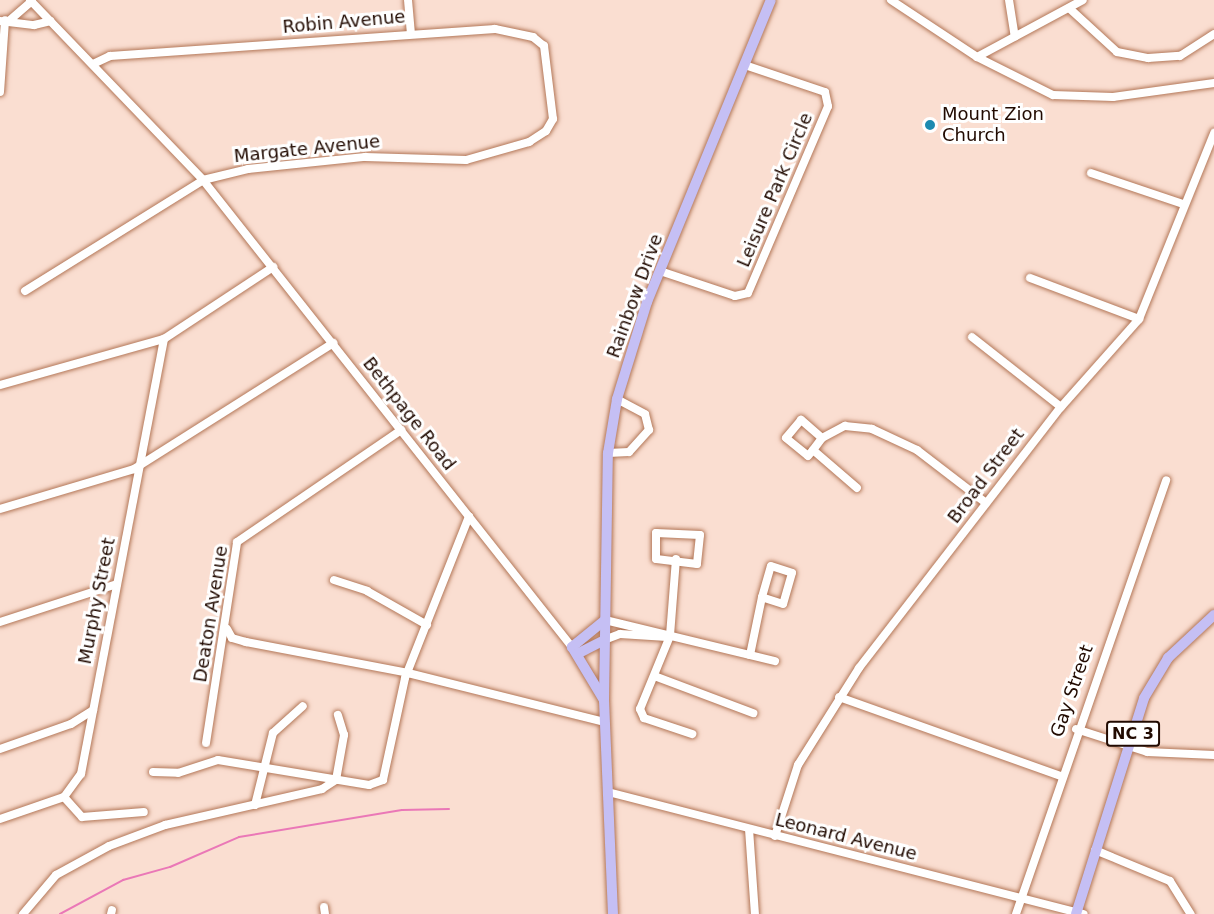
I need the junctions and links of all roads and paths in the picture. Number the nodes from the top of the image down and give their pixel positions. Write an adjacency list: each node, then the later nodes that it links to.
1 (408, 0): 10 (street)
2 (771, 0): 15 (main road, Rainbow Drive)
3 (891, 0): 13 (street)
4 (1009, 0): 12 (street)
5 (1083, 0): 7 (street)
6 (31, 1): 8 (street); 9 (street, Bethpage Road)
7 (1069, 8): 11 (street); 12 (street)
8 (5, 20): 9 (street); 17 (street)
9 (51, 21): 14 (street, Bethpage Road)
10 (411, 33): 14 (street, Robin Avenue); 18 (street, Robin Avenue)
11 (1214, 34)
12 (1016, 37): 13 (street)
13 (977, 57): 16 (street)
14 (93, 64): 21 (street, Bethpage Road)
15 (745, 65): 24 (main road, Rainbow Drive); 24 (street, Leisure Park Circle)
16 (1214, 83)
17 (0, 92)
18 (546, 131): 21 (street, Margate Avenue)
19 (1214, 133): 22 (street, Broad Street)
20 (1090, 173): 22 (street)
21 (203, 180): 23 (street, Bethpage Road); 26 (street, Margate Avenue)
22 (1183, 204): 27 (street, Broad Street)
23 (273, 267): 29 (street); 30 (street, Bethpage Road)
24 (660, 271): 32 (main road, Rainbow Drive)
25 (1030, 278): 27 (street)
26 (25, 291)
27 (1139, 320): 33 (street, Broad Street)
28 (972, 337): 33 (street)
29 (164, 339): 31 (street); 38 (street, Murphy Street)
30 (333, 343): 34 (street, Bethpage Road); 38 (street)
31 (0, 385)
32 (618, 399): 37 (main road, Rainbow Drive); 37 (street)
33 (1061, 407): 41 (street, Broad Street)
34 (401, 430): 43 (street, Bethpage Road); 52 (street, Deaton Avenue)
35 (822, 438): 36 (street); 36 (street); 41 (street)
36 (813, 450): 40 (street)
37 (608, 453): 49 (main road, Rainbow Drive)
38 (141, 464): 42 (street); 46 (street, Murphy Street)
39 (1166, 480): 67 (street, Gay Street)
40 (857, 488)
41 (986, 503): 60 (street, Broad Street)
42 (0, 509)
43 (469, 516): 51 (street); 55 (street, Bethpage Road)
44 (676, 559): 44 (street); 53 (street)
45 (334, 580): 51 (street)
46 (117, 584): 50 (street); 63 (street, Murphy Street)
47 (762, 597): 47 (street); 56 (street)
48 (1214, 615): 70 (main road, NC 3)
49 (604, 620): 53 (street); 54 (main road, Rainbow Drive); 55 (main road)
50 (0, 622)
51 (427, 625): 58 (street)
52 (227, 629): 58 (street); 69 (street, Deaton Avenue)
53 (670, 636): 54 (street); 56 (street); 59 (street)
54 (604, 639): 55 (main road); 61 (main road, Rainbow Drive)
55 (575, 651): 61 (main road, Bethpage Road)
56 (750, 655): 57 (street)
57 (775, 661)
58 (408, 673): 66 (street); 76 (street)
59 (657, 677): 64 (street); 68 (street)
60 (839, 697): 75 (street); 83 (street, Broad Street)
61 (604, 700): 66 (main road, Bethpage Road)
62 (303, 706): 73 (street)
63 (93, 710): 71 (street); 78 (street, Murphy Street)
64 (753, 713)
65 (338, 715): 76 (street)
66 (604, 722): 77 (main road, Bethpage Road)
67 (1076, 729): 70 (street); 75 (street, Gay Street)
68 (692, 734)
69 (206, 743)
70 (1129, 746): 72 (street); 84 (main road, NC 3)
71 (0, 749)
72 (1214, 755)
73 (268, 767): 74 (street); 76 (street); 79 (street)
74 (153, 772)
75 (1061, 776): 85 (street, Gay Street)
76 (336, 780): 79 (street)
77 (608, 792): 82 (street, Leonard Avenue); 88 (main road, Bethpage Road)
78 (64, 796): 80 (street); 81 (street)
79 (255, 805): 87 (street)
80 (144, 812)
81 (0, 819)
82 (749, 829): 83 (street, Leonard Avenue); 89 (street)
83 (775, 836): 85 (street, Leonard Avenue)
84 (1095, 850): 86 (main road, NC 3); 91 (street)
85 (1020, 898): 86 (street, Leonard Avenue); 90 (street, Gay Street)
86 (1078, 913)
87 (23, 914)
88 (613, 914)
89 (755, 914)
90 (1016, 914)
91 (1191, 914)

